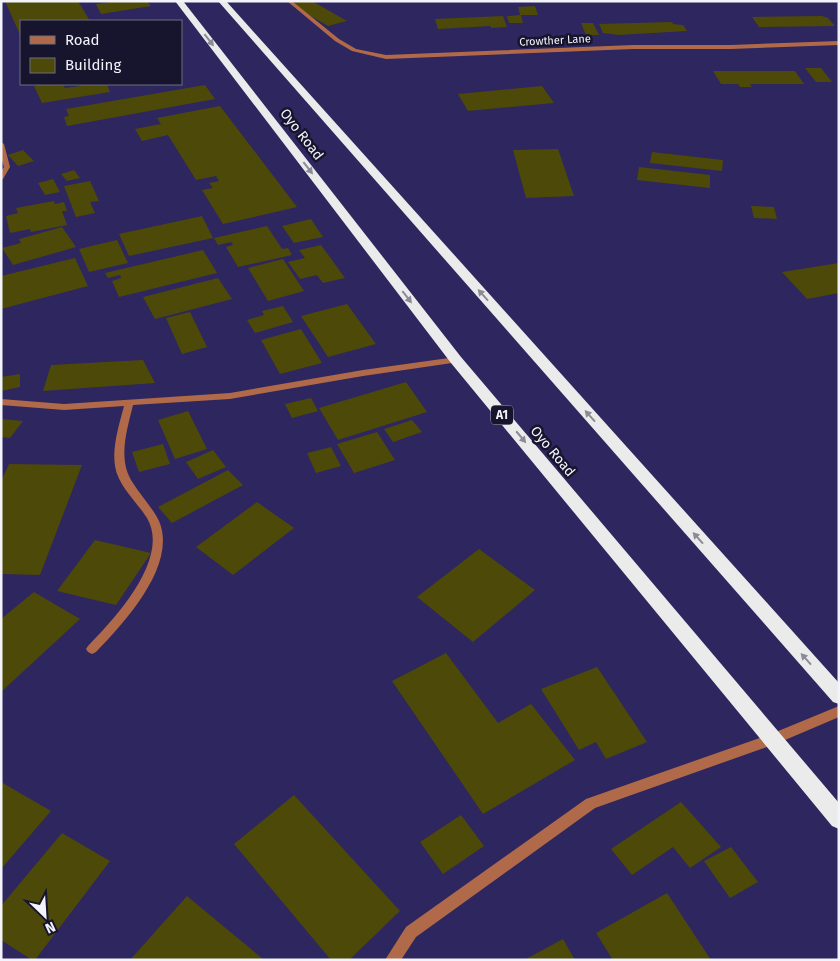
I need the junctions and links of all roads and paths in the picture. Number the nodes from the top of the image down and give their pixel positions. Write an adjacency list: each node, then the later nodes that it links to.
1 (179, 1): 7 (highway, Oyo Road / A1, one-way to 7)
2 (222, 1): 11 (highway, Oyo Road, one-way to 2)
3 (289, 1): 4 (street, Crowther Lane)
4 (839, 42)
5 (1, 144): 6 (street)
6 (1, 178)
7 (456, 360): 9 (street); 13 (highway, Oyo Road / A1, one-way to 13)
8 (1, 402): 9 (street)
9 (129, 403): 10 (street)
10 (92, 649)
11 (839, 696)
12 (839, 711): 13 (street)
13 (774, 739): 14 (highway, Oyo Road / A1); 15 (street)
14 (839, 819)
15 (392, 960)

